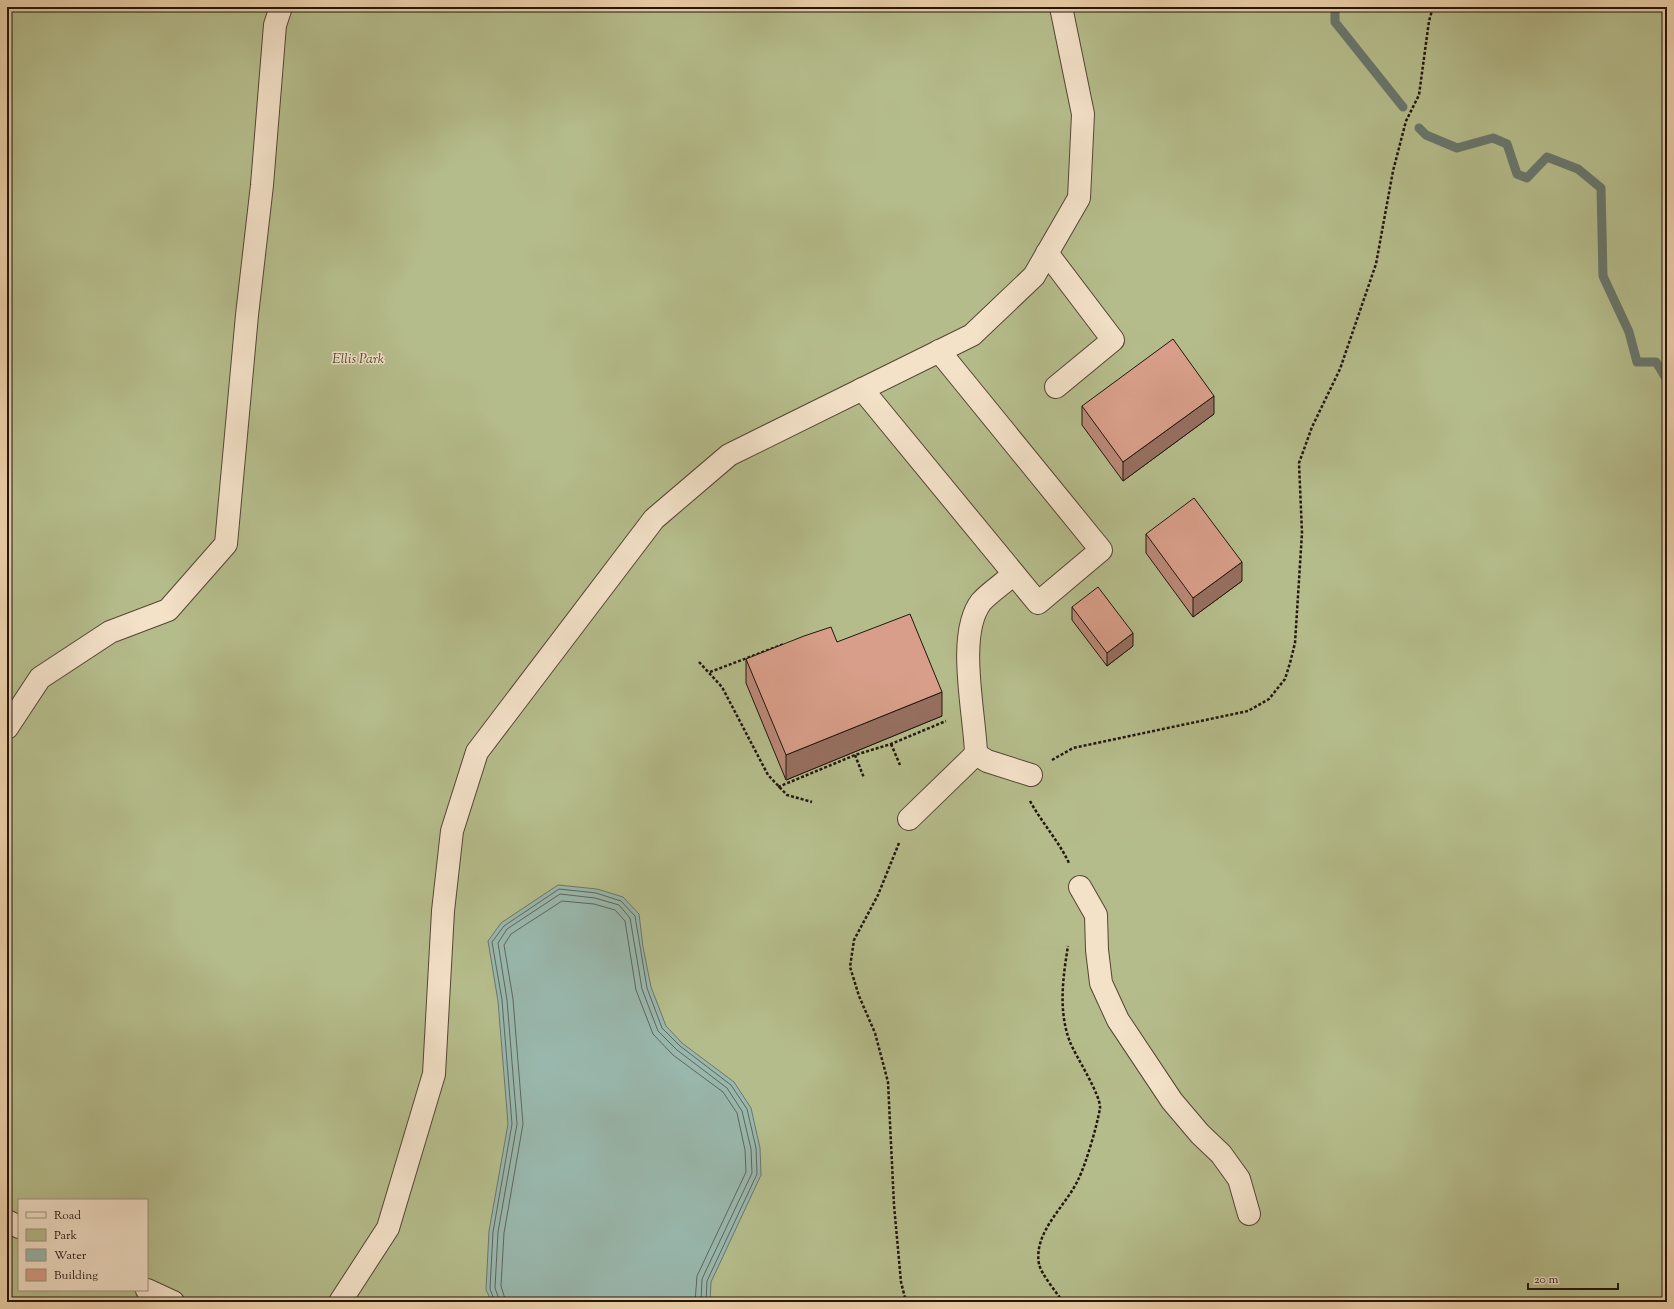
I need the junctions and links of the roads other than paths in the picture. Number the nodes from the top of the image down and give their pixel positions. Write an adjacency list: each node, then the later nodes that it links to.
1 (281, 7): 8 (lane)
2 (1061, 7): 3 (lane)
3 (1047, 253): 4 (lane); 5 (lane)
4 (939, 351): 6 (lane); 7 (lane)
5 (1056, 387)
6 (862, 389): 7 (lane); 18 (lane)
7 (1014, 574): 9 (lane)
8 (7, 728)
9 (976, 754): 10 (lane); 11 (lane)
10 (1031, 775)
11 (909, 819)
12 (1080, 887): 13 (lane)
13 (1249, 1214)
14 (7, 1221): 15 (lane)
15 (18, 1226)
16 (148, 1290): 17 (lane)
17 (173, 1302)
18 (340, 1302)

